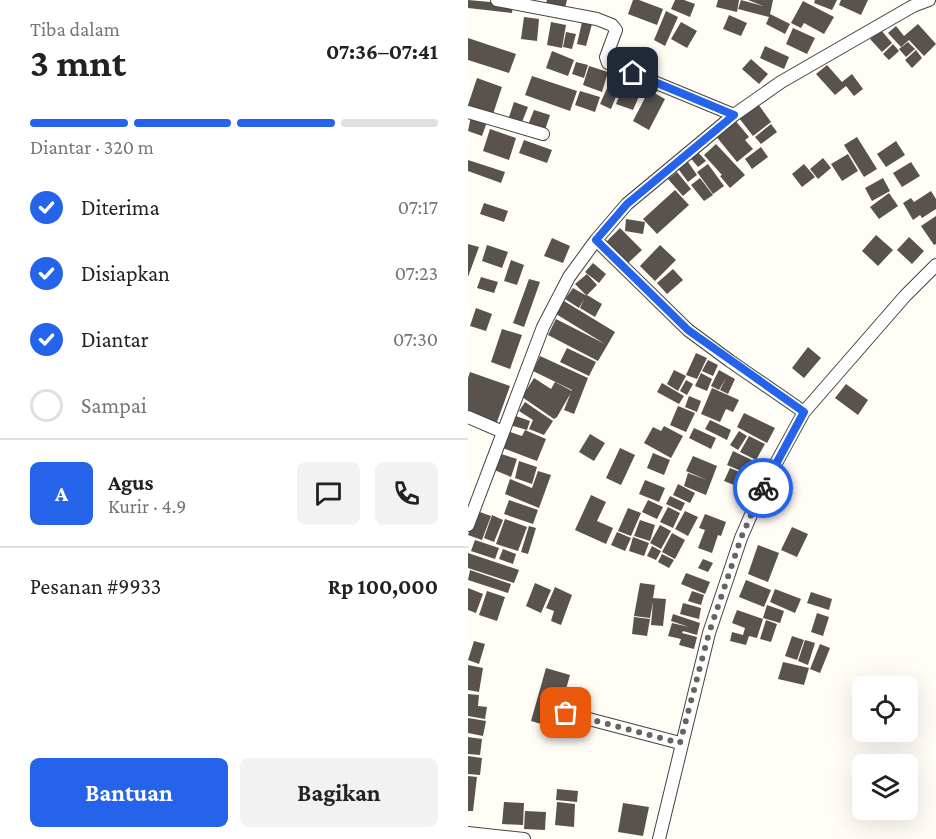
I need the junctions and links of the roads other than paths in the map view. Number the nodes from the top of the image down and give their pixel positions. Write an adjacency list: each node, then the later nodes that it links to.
1 (497, 0): 5 (street)
2 (929, 0): 3 (street)
3 (909, 3): 5 (street)
4 (468, 112): 6 (street)
5 (734, 115): 7 (street)
6 (543, 134)
7 (596, 240): 9 (street); 11 (street)
8 (936, 265): 9 (street)
9 (804, 412): 14 (street)
10 (468, 417): 11 (street)
11 (503, 432): 12 (street)
12 (468, 525)
13 (566, 713): 14 (street)
14 (680, 743): 17 (street)
15 (468, 833): 16 (street)
16 (524, 839)
17 (658, 839)

